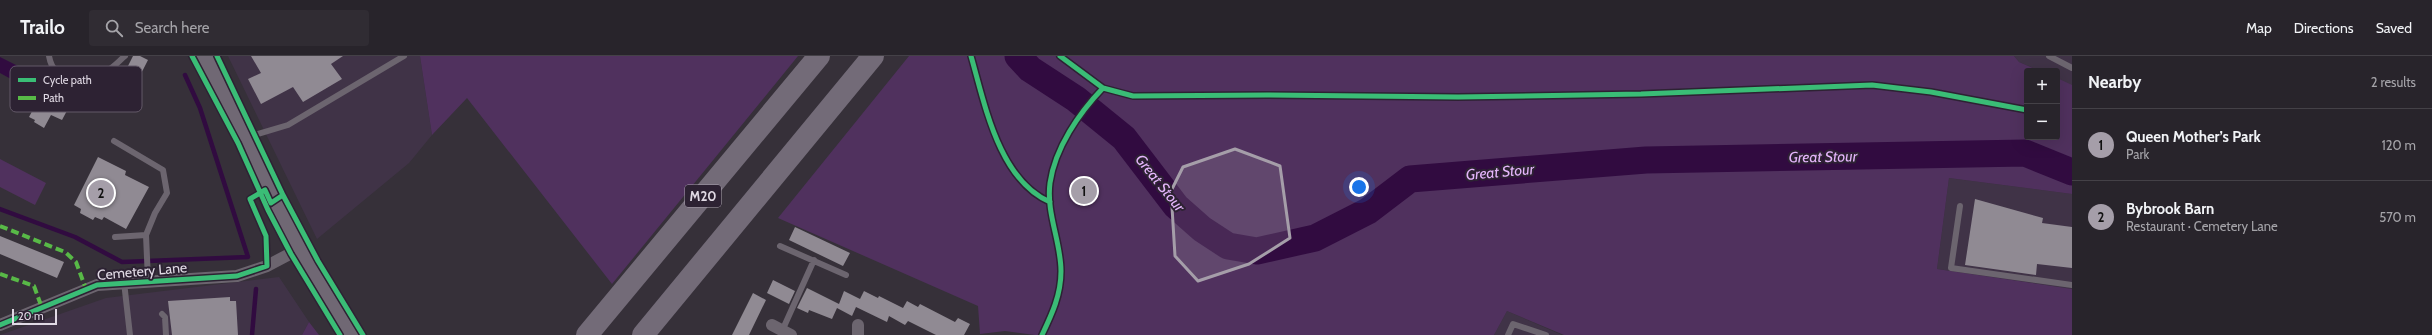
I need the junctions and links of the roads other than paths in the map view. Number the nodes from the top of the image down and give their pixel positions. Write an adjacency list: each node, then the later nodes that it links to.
1 (49, 56): 9 (lane)
2 (125, 56): 10 (lane)
3 (192, 56): 13 (highway)
4 (203, 56): 13 (highway)
5 (404, 56): 13 (lane)
6 (819, 56): 31 (highway, M20)
7 (874, 56): 32 (highway)
8 (2050, 56): 11 (lane)
9 (54, 66)
10 (114, 66)
11 (2071, 66)
12 (114, 141): 15 (lane)
13 (242, 141): 18 (highway)
14 (1960, 206): 23 (lane)
15 (146, 235): 16 (lane); 20 (lane)
16 (115, 237)
17 (780, 246): 19 (lane)
18 (296, 251): 20 (street, Cemetery Lane); 29 (highway); 30 (highway)
19 (814, 260): 21 (lane); 26 (lane)
20 (148, 275): 22 (street, Cemetery Lane)
21 (846, 275)
22 (124, 282): 25 (street, Cemetery Lane); 27 (lane)
23 (2072, 285)
24 (162, 314): 28 (lane)
25 (0, 324)
26 (782, 330)
27 (130, 335)
28 (166, 335)
29 (340, 335)
30 (354, 335)
31 (587, 335)
32 (643, 335)
33 (1508, 335): 34 (lane)
34 (1546, 335)

